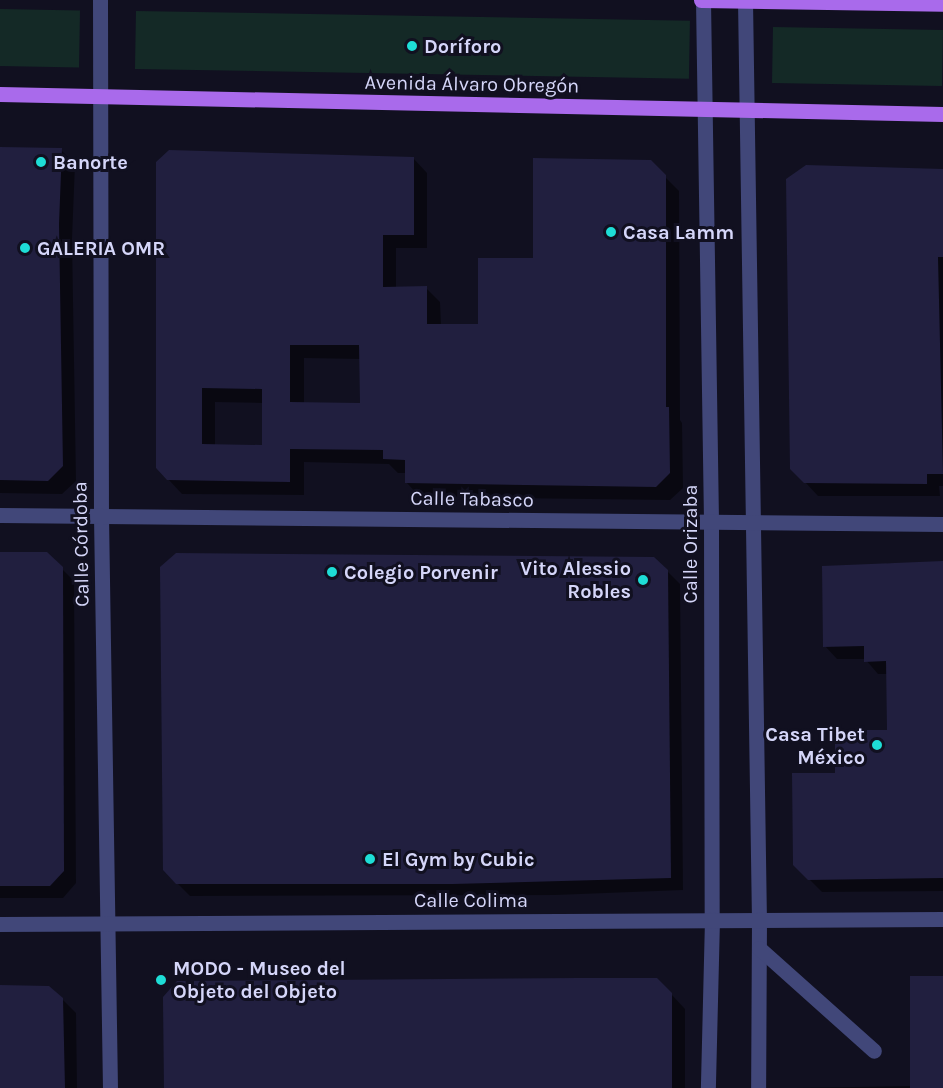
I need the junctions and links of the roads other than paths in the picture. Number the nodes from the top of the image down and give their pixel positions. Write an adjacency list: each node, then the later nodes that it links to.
1 (100, 0): 6 (street, Calle Córdoba)
2 (702, 0): 3 (main road); 8 (street, Calle Orizaba)
3 (745, 1): 4 (main road); 7 (street)
4 (943, 4)
5 (0, 94): 6 (main road, Avenida Álvaro Obregón)
6 (99, 95): 8 (main road, Avenida Álvaro Obregón); 11 (street, Calle Córdoba)
7 (746, 110): 8 (main road, Avenida Álvaro Obregón); 9 (main road, Avenida Álvaro Obregón); 13 (street)
8 (706, 111): 12 (street, Calle Orizaba)
9 (943, 114)
10 (0, 515): 11 (street, Calle Tabasco)
11 (101, 516): 12 (street, Calle Tabasco); 18 (street, Calle Córdoba)
12 (711, 523): 13 (street, Calle Tabasco); 16 (street, Calle Orizaba)
13 (754, 524): 14 (street, Calle Tabasco); 17 (street)
14 (943, 524)
15 (943, 918): 17 (street, Calle Colima)
16 (712, 919): 17 (street, Calle Colima); 18 (street, Calle Colima); 23 (street, Calle Orizaba)
17 (759, 919): 20 (street)
18 (108, 923): 19 (street, Calle Colima); 22 (street, Calle Córdoba)
19 (0, 924)
20 (759, 948): 21 (street); 24 (street)
21 (874, 1051)
22 (110, 1088)
23 (708, 1088)
24 (758, 1088)

